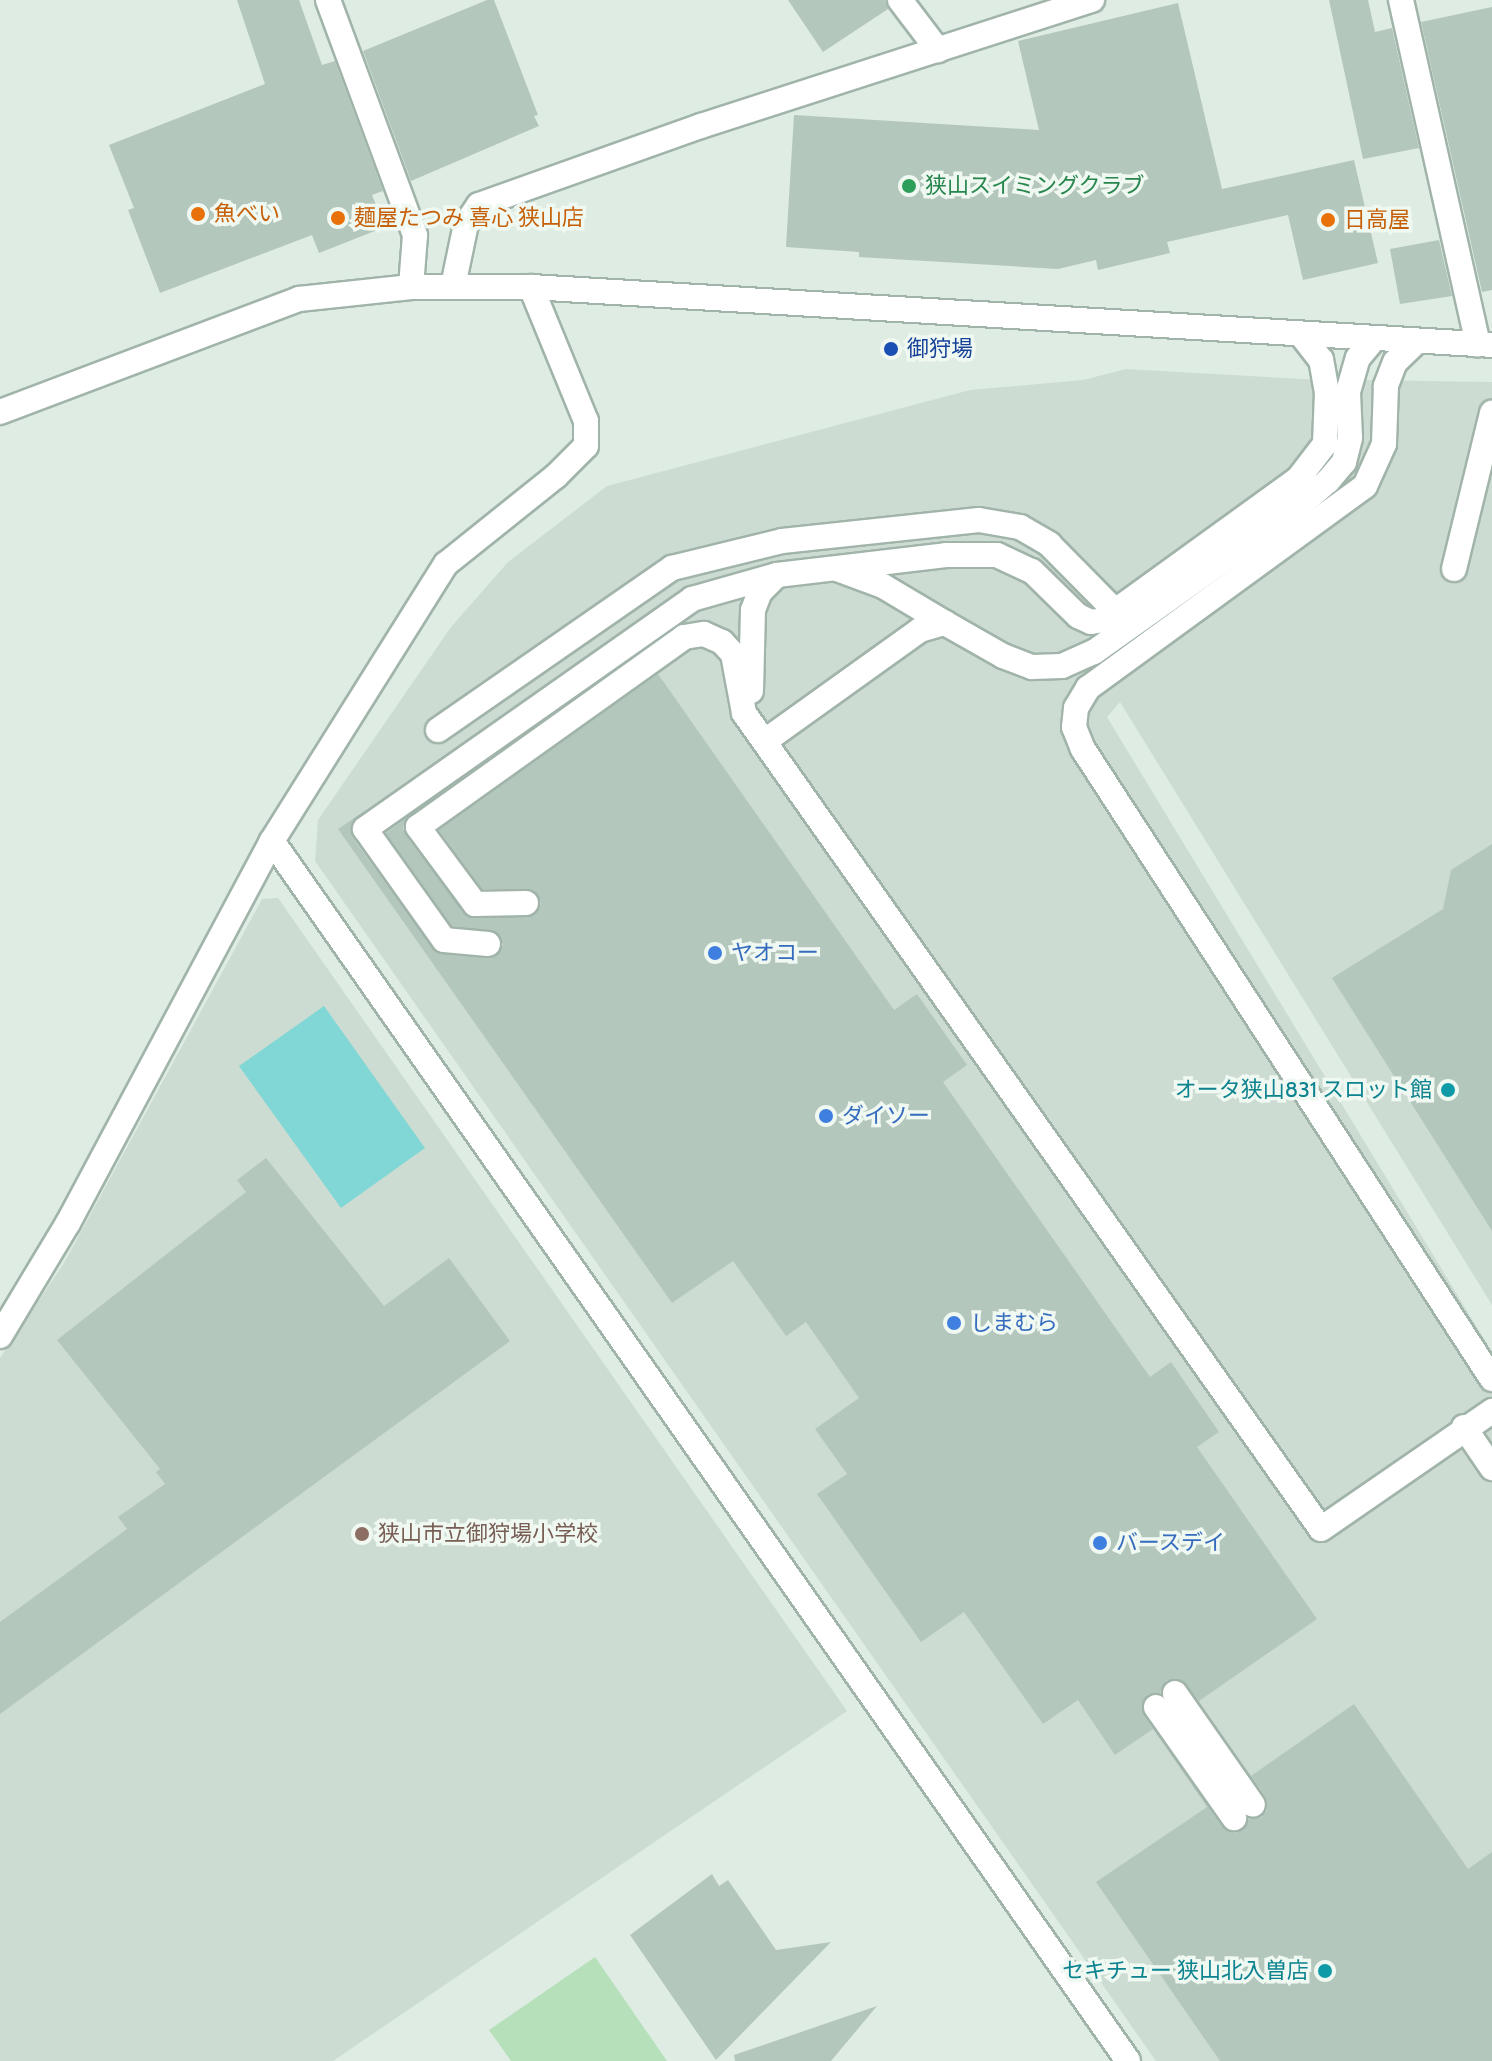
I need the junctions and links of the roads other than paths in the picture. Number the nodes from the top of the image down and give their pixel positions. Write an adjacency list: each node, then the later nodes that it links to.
1 (328, 0): 7 (street)
2 (900, 0): 5 (street)
3 (1092, 0): 5 (street)
4 (1401, 0): 12 (street)
5 (938, 50): 6 (street)
6 (453, 286): 7 (street); 8 (street)
7 (411, 287): 13 (street)
8 (531, 287): 9 (street); 22 (street)
9 (1301, 334): 10 (street); 18 (street)
10 (1375, 338): 11 (street); 19 (street)
11 (1417, 341): 12 (street); 26 (street)
12 (1485, 344)
13 (0, 412)
14 (1492, 413): 16 (street)
15 (835, 568): 17 (street); 18 (street); 19 (street)
16 (1454, 569)
17 (777, 575): 21 (street); 24 (street)
18 (1115, 611): 20 (street)
19 (945, 623): 21 (street)
20 (438, 730)
21 (758, 732): 23 (street); 28 (street)
22 (272, 841): 25 (street); 32 (street)
23 (526, 903)
24 (488, 944)
25 (0, 1336)
26 (1492, 1379)
27 (1492, 1411): 28 (street)
28 (1464, 1427): 29 (street)
29 (1492, 1468)
30 (1166, 1700): 31 (street)
31 (1243, 1812)
32 (1128, 2061)

